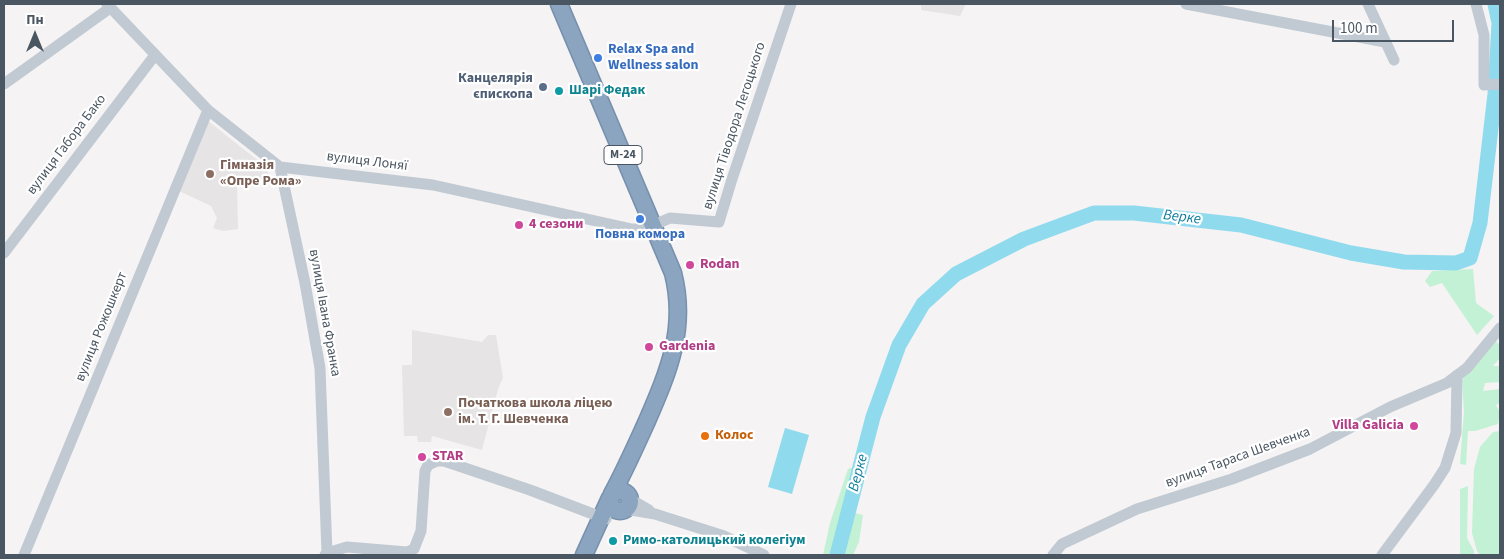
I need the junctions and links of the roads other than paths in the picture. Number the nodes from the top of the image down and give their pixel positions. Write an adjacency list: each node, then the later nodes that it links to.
1 (559, 4): 14 (highway, М-24)
2 (791, 4): 14 (street, вулиця Тіводора Легоцького)
3 (1186, 4): 7 (street)
4 (1368, 4): 7 (street)
5 (1476, 4): 11 (street)
6 (108, 6): 8 (street); 10 (street)
7 (1385, 42): 9 (street)
8 (155, 55): 12 (street); 15 (street, вулиця Габора Бако)
9 (1394, 60)
10 (4, 84)
11 (1500, 84)
12 (208, 110): 13 (street); 20 (street, вулиця Рожошкерт)
13 (280, 167): 14 (street, вулиця Лоняї); 19 (street, вулиця Івана Франка)
14 (653, 226): 18 (highway, М-24)
15 (4, 253)
16 (1500, 328): 17 (street, вулиця Тараса Шевченка)
17 (1457, 375): 23 (street, вулиця Тараса Шевченка); 24 (street)
18 (614, 508): 19 (street); 21 (highway); 22 (street)
19 (326, 554)
20 (24, 555)
21 (584, 555)
22 (764, 555)
23 (1053, 555)
24 (1382, 555)

